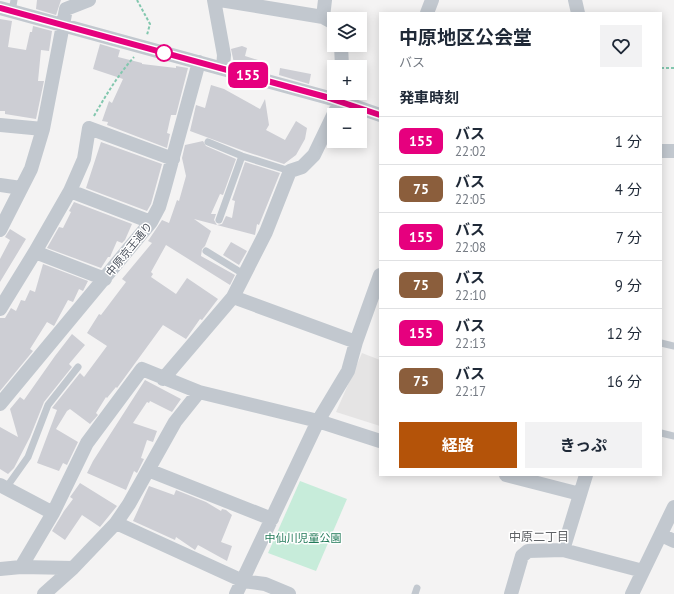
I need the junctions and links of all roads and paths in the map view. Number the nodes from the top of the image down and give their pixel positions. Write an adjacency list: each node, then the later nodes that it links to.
1 (89, 0): 13 (street)
2 (137, 0): 14 (path)
3 (214, 0): 16 (street)
4 (220, 0): 12 (street)
5 (325, 0): 9 (street)
6 (432, 0): 10 (street)
7 (575, 0): 11 (street)
8 (9, 6): 13 (street)
9 (327, 12)
10 (427, 12)
11 (578, 12)
12 (327, 20)
13 (62, 26): 14 (street); 25 (street)
14 (143, 47): 15 (street); 24 (path)
15 (199, 62): 16 (street); 30 (street, 中原京王通り)
16 (223, 68): 19 (street)
17 (662, 68): 18 (path)
18 (674, 68)
19 (327, 94)
20 (340, 100): 31 (street)
21 (348, 100): 22 (street)
22 (379, 115)
23 (0, 125): 25 (street)
24 (89, 128): 30 (street); 34 (street)
25 (43, 129): 33 (street)
26 (208, 142): 29 (lane)
27 (662, 151): 28 (street)
28 (674, 151)
29 (242, 156): 31 (lane); 35 (lane)
30 (173, 159): 36 (street, 中原京王通り)
31 (290, 171): 40 (street)
32 (0, 185): 33 (street)
33 (21, 188): 37 (street)
34 (70, 191): 36 (street); 39 (street)
35 (219, 220)
36 (151, 222): 42 (street, 中原京王通り)
37 (0, 230)
38 (206, 251): 40 (lane)
39 (35, 252): 42 (street); 44 (street)
40 (245, 275): 43 (street)
41 (379, 278): 45 (street)
42 (105, 279): 51 (street, 中原京王通り)
43 (233, 297): 45 (street); 49 (street)
44 (0, 309)
45 (356, 342): 52 (street)
46 (662, 343): 47 (lane)
47 (674, 346)
48 (78, 366): 59 (lane)
49 (163, 379): 50 (street); 62 (street)
50 (199, 392): 52 (street); 56 (street)
51 (0, 404)
52 (318, 421): 55 (street); 63 (street)
53 (662, 433): 54 (lane)
54 (674, 436)
55 (379, 441)
56 (148, 470): 63 (street); 64 (street)
57 (510, 476): 60 (street)
58 (586, 476): 60 (street)
59 (3, 486): 62 (street)
60 (580, 494): 67 (street)
61 (674, 508): 65 (street)
62 (53, 513): 68 (street)
63 (272, 518): 72 (street)
64 (116, 522): 69 (street); 72 (street)
65 (661, 536): 66 (street); 71 (street)
66 (674, 541)
67 (563, 550): 71 (street); 76 (street)
68 (21, 567): 69 (street); 70 (street)
69 (73, 568): 73 (street)
70 (0, 569)
71 (643, 571): 77 (street)
72 (243, 581): 74 (street); 75 (street)
73 (44, 594)
74 (236, 594)
75 (289, 594)
76 (511, 594)
77 (632, 594)

